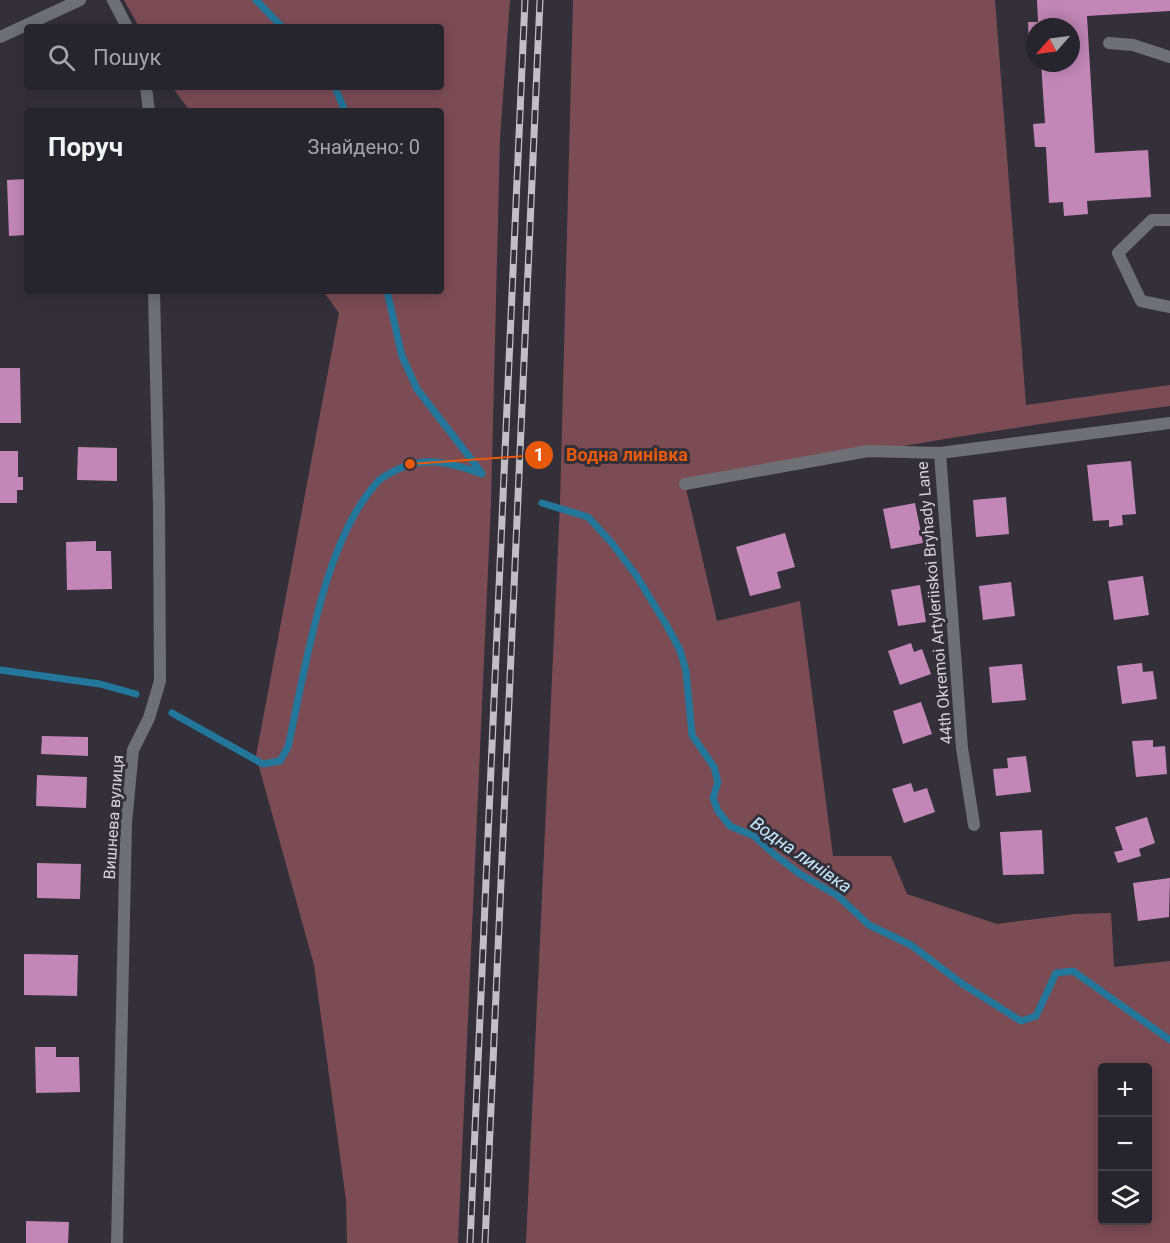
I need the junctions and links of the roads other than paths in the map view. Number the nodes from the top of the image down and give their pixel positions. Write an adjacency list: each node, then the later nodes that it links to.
1 (80, 0): 3 (street)
2 (114, 3): 4 (street)
3 (28, 24)
4 (125, 24)
5 (24, 26): 6 (street)
6 (0, 37)
7 (1108, 44): 8 (street)
8 (1170, 57)
9 (147, 90): 10 (street)
10 (149, 108)
11 (1170, 220): 13 (street)
12 (154, 294): 18 (street, Вишнева вулиця)
13 (1170, 307)
14 (1170, 423): 15 (street)
15 (940, 453): 16 (street, 44th Okremoi Artyleriiskoi Bryhady Lane); 17 (street, 44th Okremoi Artyleriiskoi Bryhady Lane)
16 (685, 484)
17 (974, 825)
18 (117, 1243)

